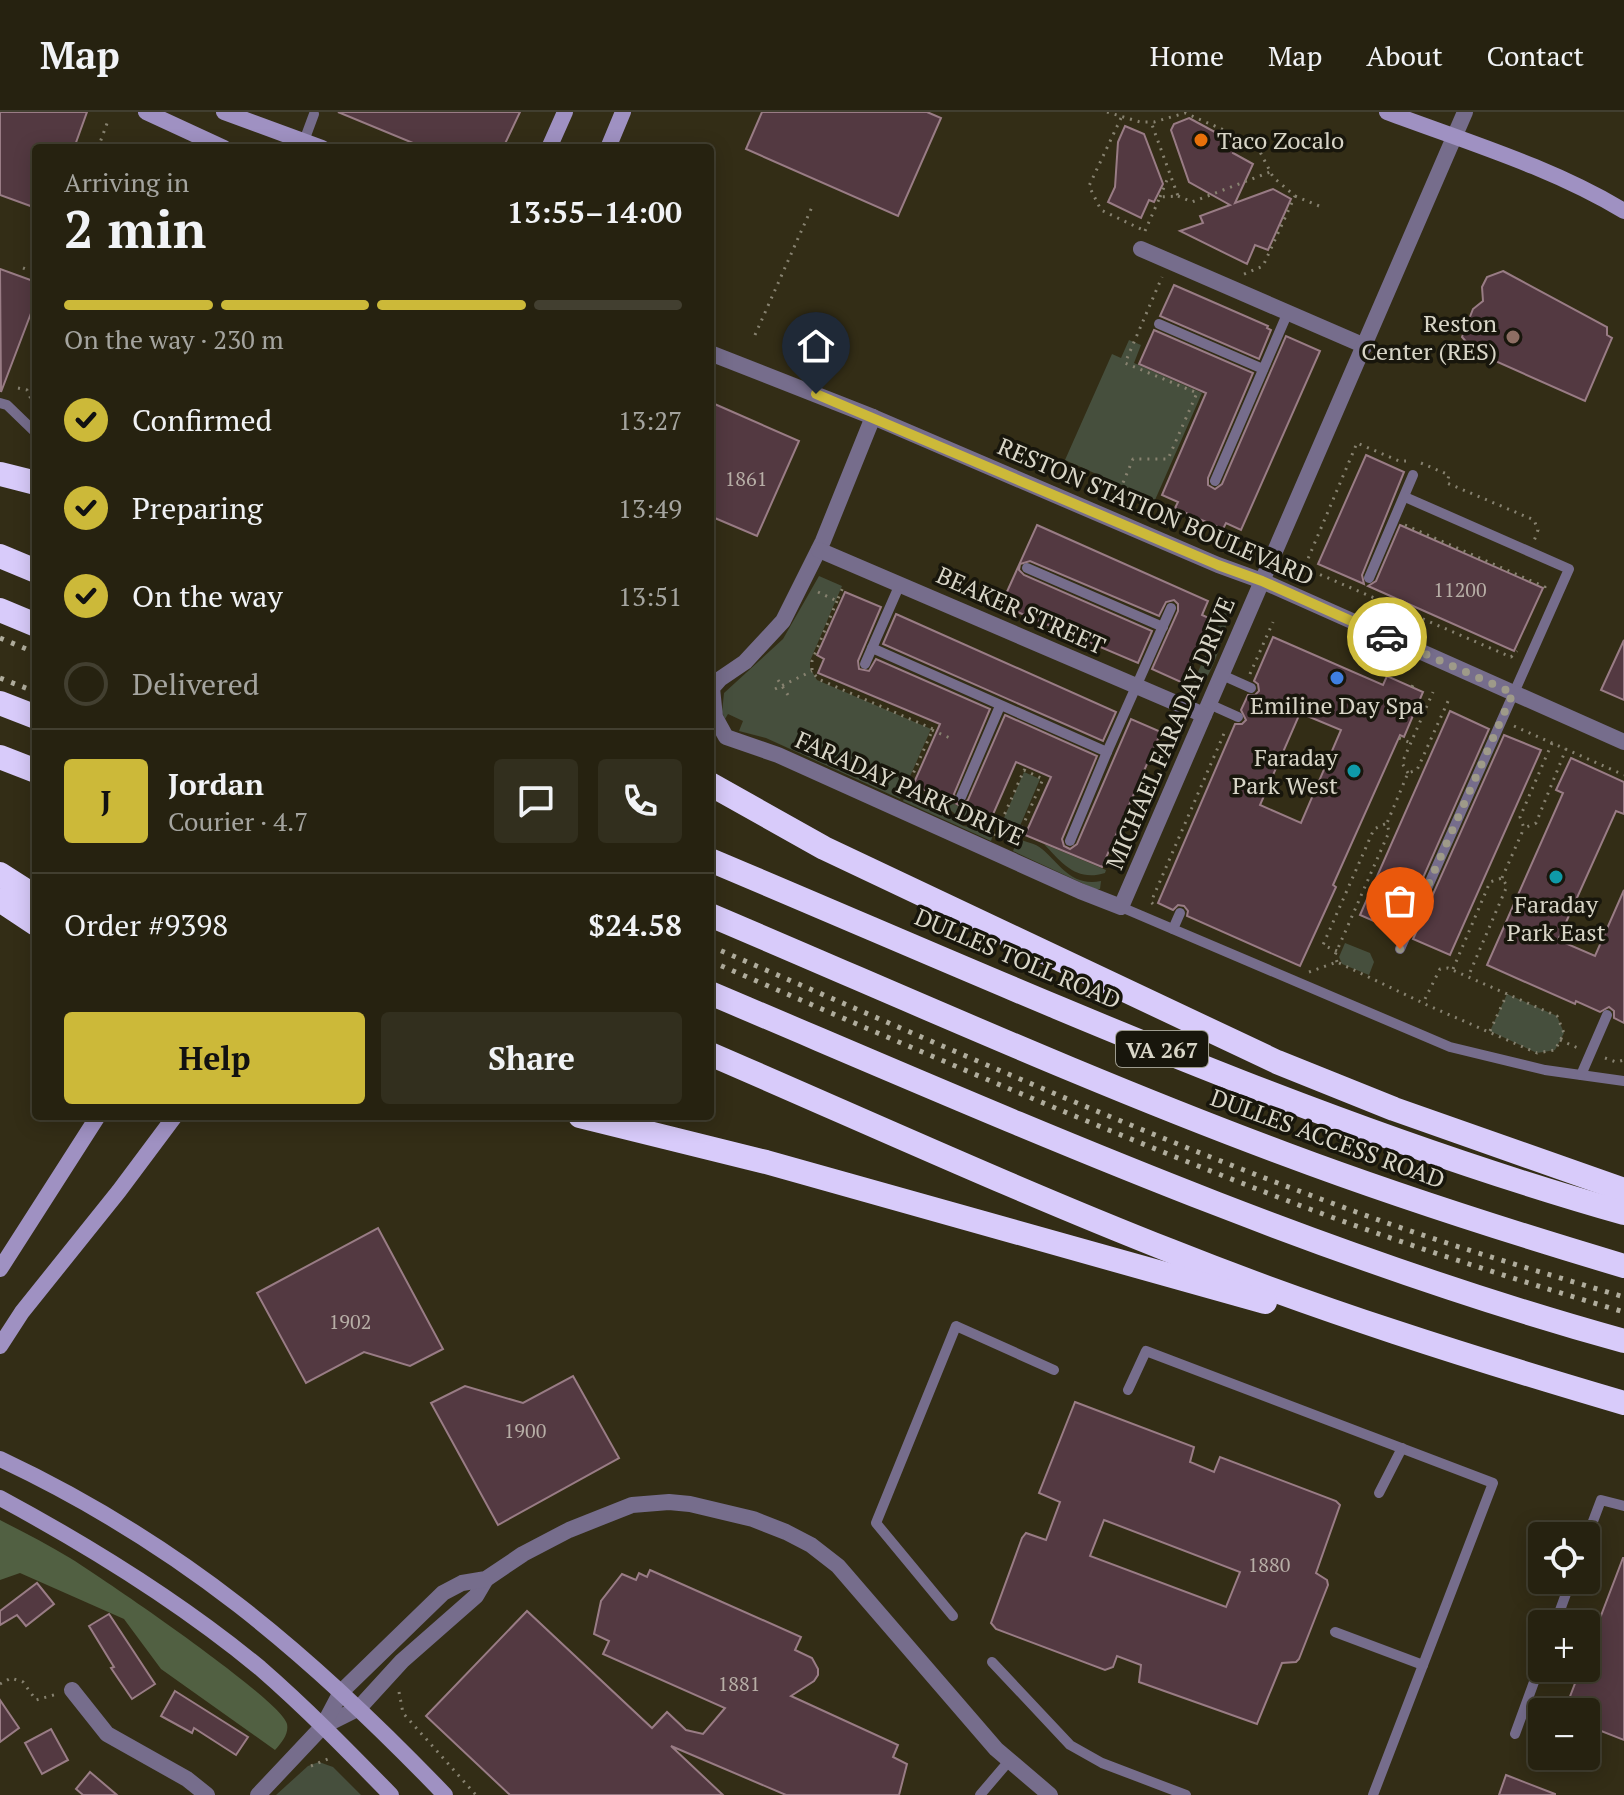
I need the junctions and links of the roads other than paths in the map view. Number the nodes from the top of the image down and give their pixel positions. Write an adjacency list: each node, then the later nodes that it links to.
1 (146, 112): 8 (main road)
2 (224, 112): 10 (main road)
3 (565, 112): 13 (main road)
4 (623, 112): 14 (main road)
5 (1387, 112): 9 (main road)
6 (1465, 112): 9 (street, MICHAEL FARADAY DRIVE)
7 (314, 114): 10 (lane)
8 (173, 118): 11 (main road)
9 (1455, 138): 15 (main road); 19 (street, MICHAEL FARADAY DRIVE)
10 (304, 141): 12 (main road)
11 (217, 144)
12 (312, 144)
13 (551, 144)
14 (610, 144)
15 (1624, 211)
16 (1141, 249): 17 (street)
17 (1288, 312): 19 (street); 21 (lane)
18 (1159, 324): 21 (lane)
19 (1365, 346): 35 (street, MICHAEL FARADAY DRIVE)
20 (714, 355): 23 (street, RESTON STATION BOULEVARD)
21 (1263, 369): 27 (lane)
22 (0, 403): 24 (lane)
23 (873, 417): 30 (street); 35 (street, RESTON STATION BOULEVARD)
24 (32, 429)
25 (0, 474): 28 (highway)
26 (1413, 475): 29 (lane)
27 (1215, 481)
28 (32, 482)
29 (1405, 497): 34 (lane); 47 (lane)
30 (819, 550): 36 (street, BEAKER STREET); 44 (street)
31 (0, 556): 33 (highway)
32 (1027, 568): 40 (lane)
33 (32, 569)
34 (1369, 578)
35 (1262, 581): 43 (street, MICHAEL FARADAY DRIVE); 47 (street, RESTON STATION BOULEVARD)
36 (900, 584): 41 (lane); 46 (street, BEAKER STREET)
37 (1171, 608): 40 (lane)
38 (0, 610): 39 (highway)
39 (32, 623)
40 (1163, 627): 46 (lane)
41 (872, 648): 42 (lane); 49 (lane)
42 (865, 664)
43 (1222, 675): 45 (lane); 51 (street, MICHAEL FARADAY DRIVE)
44 (714, 686)
45 (1248, 686)
46 (1136, 687): 51 (street, BEAKER STREET); 55 (lane)
47 (1513, 693): 54 (street, RESTON STATION BOULEVARD); 68 (lane)
48 (0, 703): 52 (highway)
49 (1000, 706): 55 (lane); 59 (lane)
50 (714, 707): 65 (street, FARADAY PARK DRIVE)
51 (1207, 710): 53 (lane); 65 (street, MICHAEL FARADAY DRIVE)
52 (32, 715)
53 (1236, 716)
54 (1624, 742)
55 (1107, 752): 60 (lane)
56 (0, 757): 57 (highway)
57 (32, 769)
58 (714, 786): 77 (highway)
59 (961, 797)
60 (1070, 841)
61 (714, 862): 78 (highway, DULLES TOLL ROAD / VA 267)
62 (0, 874): 63 (highway)
63 (32, 894)
64 (0, 900): 67 (highway)
65 (1121, 907): 72 (lane)
66 (714, 917): 79 (highway, DULLES ACCESS ROAD)
67 (32, 921)
68 (1400, 949)
69 (714, 995): 81 (highway)
70 (1607, 1015): 72 (lane)
71 (714, 1056): 83 (highway)
72 (1581, 1075): 73 (lane)
73 (1624, 1081)
74 (95, 1120): 80 (main road)
75 (172, 1120): 82 (main road)
76 (596, 1120): 83 (highway)
77 (1624, 1190)
78 (1624, 1213)
79 (1624, 1266)
80 (0, 1269)
81 (1624, 1341)
82 (0, 1346)
83 (1472, 1357): 86 (highway)
84 (1054, 1370): 95 (lane)
85 (1128, 1390): 87 (lane)
86 (1624, 1403)
87 (1402, 1448): 90 (lane); 98 (lane)
88 (0, 1450): 89 (main road)
89 (8, 1463): 101 (main road)
90 (1379, 1493)
91 (0, 1498): 103 (main road)
92 (1624, 1506): 93 (lane)
93 (1593, 1522)
94 (486, 1579): 101 (street); 102 (street); 105 (street)
95 (953, 1616)
96 (1335, 1632): 98 (lane)
97 (992, 1662): 112 (lane)
98 (1423, 1665): 113 (lane)
99 (1534, 1682): 104 (lane)
100 (72, 1690): 106 (street)
101 (341, 1692): 102 (main road); 103 (street)
102 (359, 1708): 103 (street); 109 (main road)
103 (323, 1726): 107 (street); 108 (main road)
104 (1515, 1734)
105 (1009, 1761): 110 (lane); 111 (street)
106 (207, 1795)
107 (258, 1795)
108 (391, 1795)
109 (445, 1795)
110 (980, 1795)
111 (1050, 1795)
112 (1186, 1795)
113 (1373, 1795)

